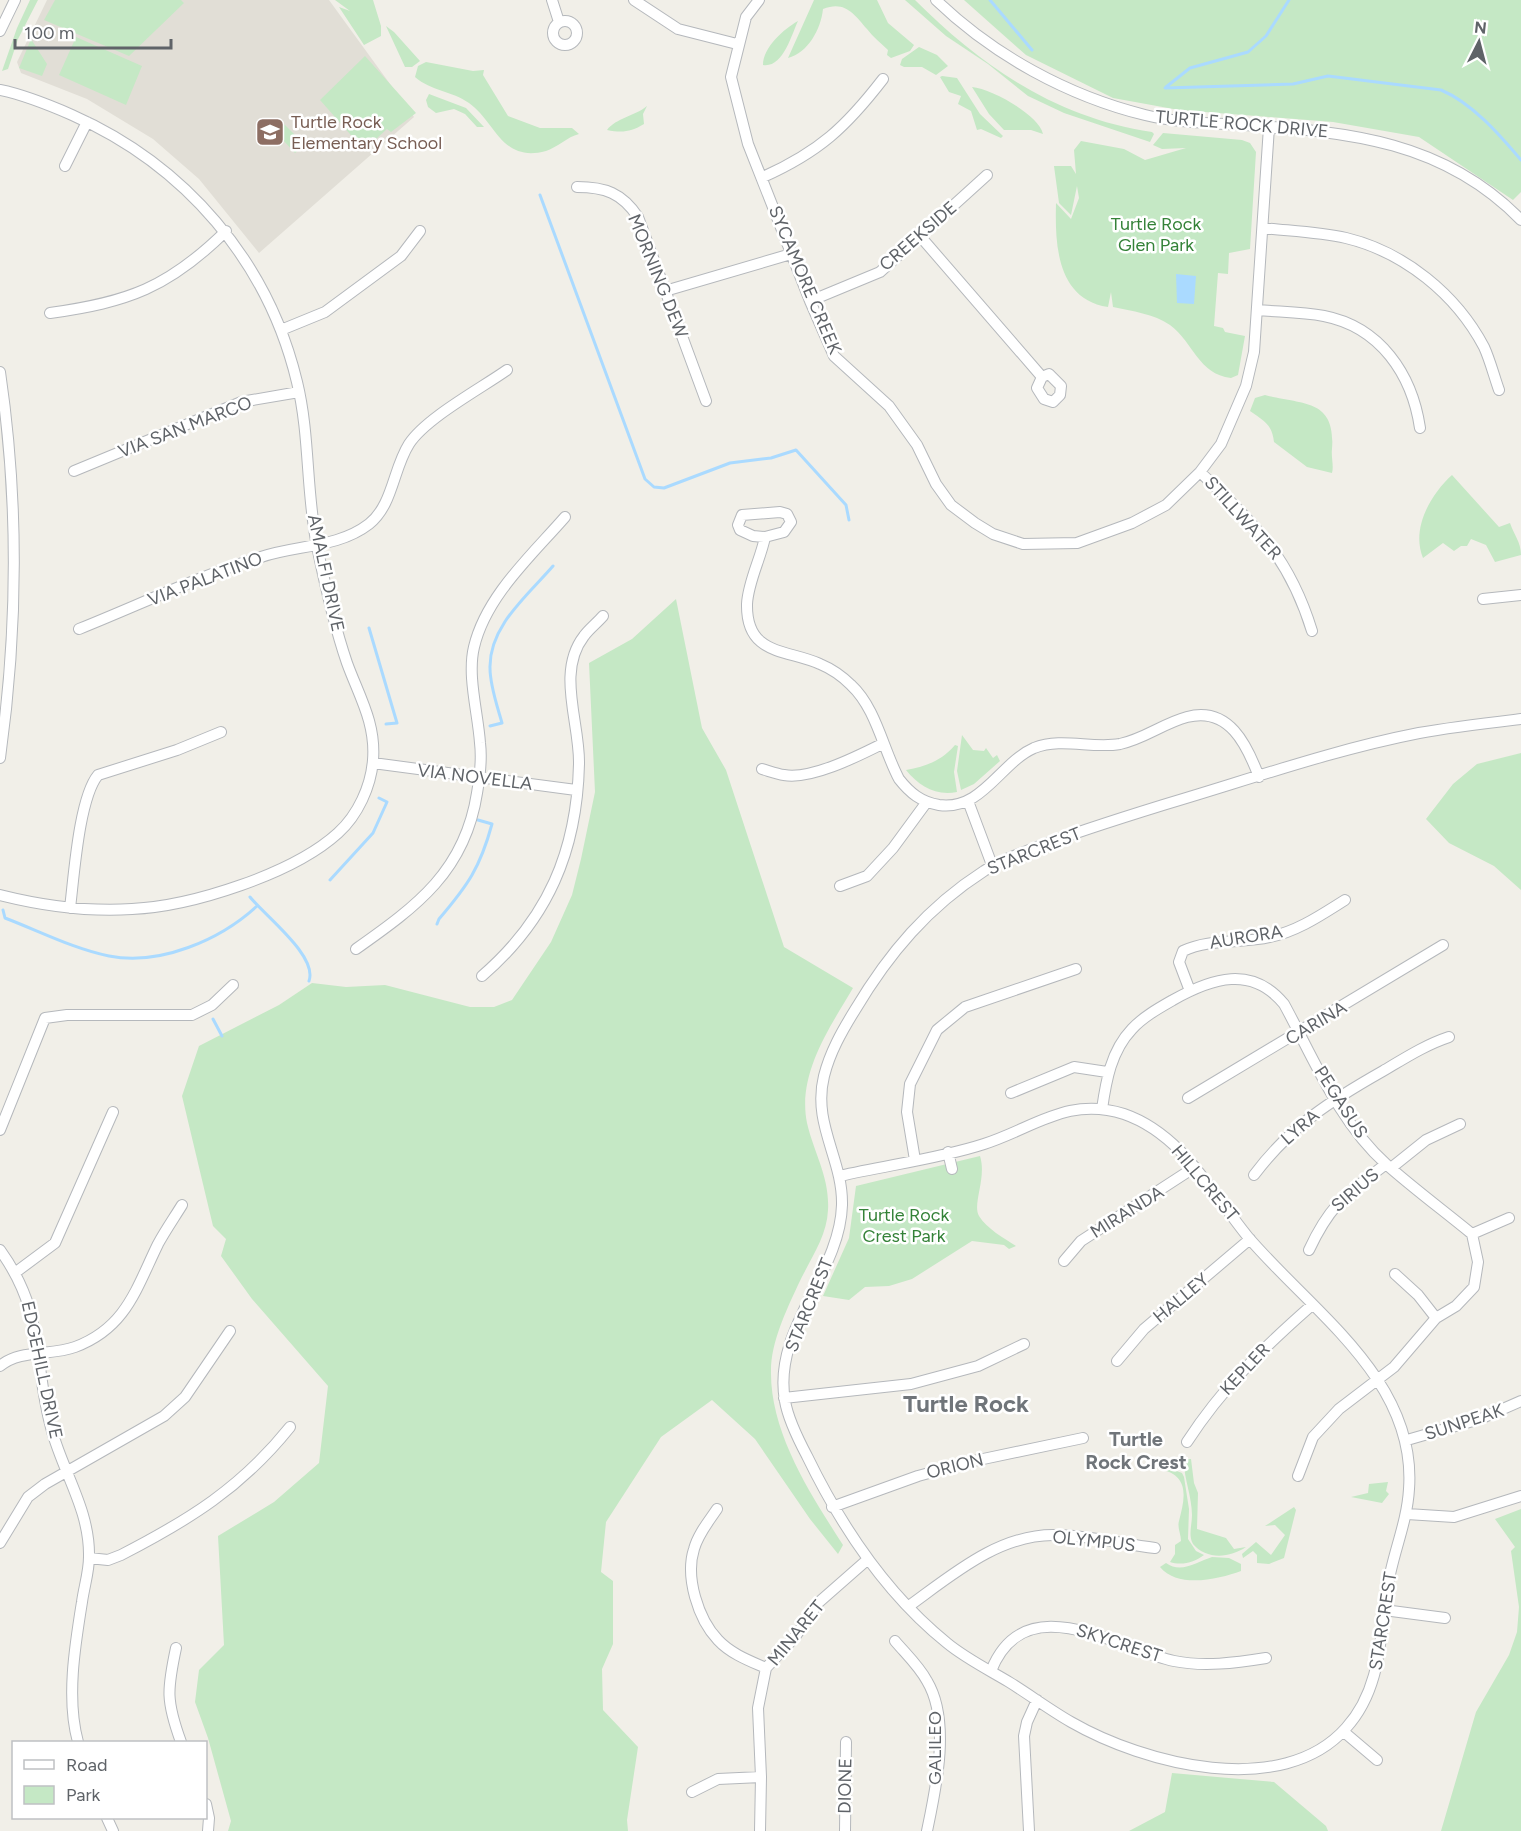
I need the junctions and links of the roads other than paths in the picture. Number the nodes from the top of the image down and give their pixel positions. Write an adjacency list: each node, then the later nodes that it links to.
1 (15, 0): 7 (street)
2 (552, 0): 6 (street)
3 (634, 0): 8 (street)
4 (759, 0): 8 (street, SYCAMORE CREEK)
5 (936, 0): 12 (street, TURTLE ROCK DRIVE)
6 (559, 22)
7 (0, 31)
8 (737, 44): 15 (street, SYCAMORE CREEK)
9 (883, 79): 15 (street)
10 (0, 90): 11 (street, AMALFI DRIVE)
11 (87, 122): 13 (street); 19 (street, AMALFI DRIVE)
12 (1269, 127): 17 (street, TURTLE ROCK DRIVE); 18 (street, SYCAMORE CREEK)
13 (65, 166)
14 (987, 175): 21 (street, CREEKSIDE)
15 (763, 177): 22 (street, SYCAMORE CREEK)
16 (577, 187): 23 (street, MORNING DEW)
17 (1521, 220)
18 (1263, 228): 25 (street, SYCAMORE CREEK); 31 (street)
19 (226, 231): 26 (street); 27 (street, AMALFI DRIVE)
20 (420, 231): 27 (street)
21 (920, 236): 24 (street, CREEKSIDE); 30 (street)
22 (791, 254): 23 (street); 24 (street, SYCAMORE CREEK)
23 (665, 291): 33 (street, MORNING DEW)
24 (810, 301): 37 (street, SYCAMORE CREEK)
25 (1258, 310): 35 (street); 37 (street, SYCAMORE CREEK)
26 (50, 313)
27 (281, 330): 32 (street, AMALFI DRIVE)
28 (507, 370): 40 (street, VIA PALATINO)
29 (0, 372): 34 (street)
30 (1042, 377)
31 (1499, 390)
32 (299, 392): 36 (street, VIA SAN MARCO); 40 (street, AMALFI DRIVE)
33 (706, 401)
34 (3, 407): 49 (street)
35 (1420, 428)
36 (74, 471)
37 (1200, 472): 45 (street, STILLWATER)
38 (565, 517): 53 (street)
39 (765, 537): 48 (street)
40 (317, 545): 44 (street, VIA PALATINO); 50 (street, AMALFI DRIVE)
41 (1521, 595): 42 (street)
42 (1483, 598)
43 (603, 616): 54 (street)
44 (79, 629)
45 (1312, 631)
46 (1521, 719): 52 (street, STARCREST)
47 (221, 732): 61 (street)
48 (882, 744): 51 (street); 56 (street)
49 (0, 758)
50 (373, 764): 53 (street, VIA NOVELLA); 61 (street, AMALFI DRIVE)
51 (762, 769)
52 (1259, 777): 55 (street); 57 (street, STARCREST)
53 (479, 778): 54 (street, VIA NOVELLA); 63 (street)
54 (576, 790): 65 (street)
55 (968, 801): 56 (street); 57 (street)
56 (926, 802): 58 (street)
57 (992, 865): 84 (street, STARCREST)
58 (840, 886)
59 (0, 895): 61 (street, AMALFI DRIVE)
60 (1345, 900): 67 (street, AURORA)
61 (70, 908)
62 (1443, 945): 68 (street, CARINA)
63 (356, 949)
64 (1076, 969): 79 (street)
65 (482, 976)
66 (233, 985): 77 (street)
67 (1190, 991): 68 (street, PEGASUS); 70 (street, PEGASUS)
68 (1300, 1033): 72 (street, CARINA); 73 (street, PEGASUS)
69 (1449, 1037): 73 (street, LYRA)
70 (1107, 1072): 71 (street); 74 (street, PEGASUS)
71 (1011, 1093)
72 (1188, 1098)
73 (1335, 1099): 80 (street, PEGASUS); 83 (street, LYRA)
74 (1102, 1109): 78 (street, HILLCREST); 81 (street, HILLCREST)
75 (113, 1112): 92 (street)
76 (1460, 1124): 80 (street, SIRIUS)
77 (0, 1130)
78 (948, 1152): 79 (street, HILLCREST); 82 (street)
79 (915, 1160): 84 (street, HILLCREST)
80 (1389, 1166): 87 (street, PEGASUS); 90 (street, SIRIUS)
81 (1195, 1167): 88 (street, HILLCREST); 91 (street, MIRANDA)
82 (952, 1170)
83 (1254, 1175)
84 (840, 1176): 102 (street, STARCREST)
85 (182, 1205): 98 (street)
86 (1509, 1218): 87 (street)
87 (1472, 1234): 95 (street)
88 (1250, 1239): 94 (street, HILLCREST); 99 (street, HALLEY)
89 (0, 1250): 92 (street, EDGEHILL DRIVE)
90 (1309, 1250)
91 (1064, 1261)
92 (16, 1272): 98 (street, EDGEHILL DRIVE)
93 (1395, 1274): 95 (street)
94 (1312, 1305): 101 (street, HILLCREST); 107 (street, KEPLER)
95 (1436, 1318): 101 (street)
96 (230, 1330): 108 (street)
97 (1024, 1344): 102 (street)
98 (40, 1353): 100 (street); 108 (street, EDGEHILL DRIVE)
99 (1117, 1361)
100 (0, 1366)
101 (1378, 1380): 106 (street, HILLCREST); 109 (street)
102 (784, 1398): 111 (street, STARCREST)
103 (1521, 1401): 106 (street, SUNPEAK)
104 (290, 1427): 116 (street)
105 (1083, 1438): 111 (street, ORION)
106 (1407, 1440): 113 (street, HILLCREST)
107 (1187, 1442)
108 (67, 1470): 114 (street); 116 (street, EDGEHILL DRIVE)
109 (1298, 1476)
110 (1521, 1496): 113 (street)
111 (832, 1508): 117 (street, STARCREST)
112 (717, 1509): 124 (street)
113 (1407, 1514): 119 (street, STARCREST)
114 (0, 1543)
115 (1155, 1548): 118 (street, OLYMPUS)
116 (89, 1558): 128 (street, EDGEHILL DRIVE)
117 (867, 1560): 118 (street, STARCREST); 124 (street, MINARET)
118 (909, 1606): 125 (street, STARCREST)
119 (1384, 1610): 120 (street); 127 (street, STARCREST)
120 (1444, 1618)
121 (895, 1641): 138 (street, GALILEO)
122 (176, 1648): 129 (street)
123 (1266, 1658): 125 (street, SKYCREST)
124 (766, 1668): 132 (street, MINARET)
125 (991, 1671): 126 (street, STARCREST)
126 (1037, 1700): 127 (street, STARCREST); 139 (street)
127 (1344, 1732): 131 (street)
128 (78, 1741)
129 (180, 1741)
130 (846, 1742): 137 (street, DIONE)
131 (1377, 1760)
132 (761, 1777): 133 (street); 136 (street, MINARET)
133 (692, 1792)
134 (207, 1809): 135 (street)
135 (208, 1831)
136 (760, 1831)
137 (845, 1831)
138 (927, 1831)
139 (1029, 1831)

